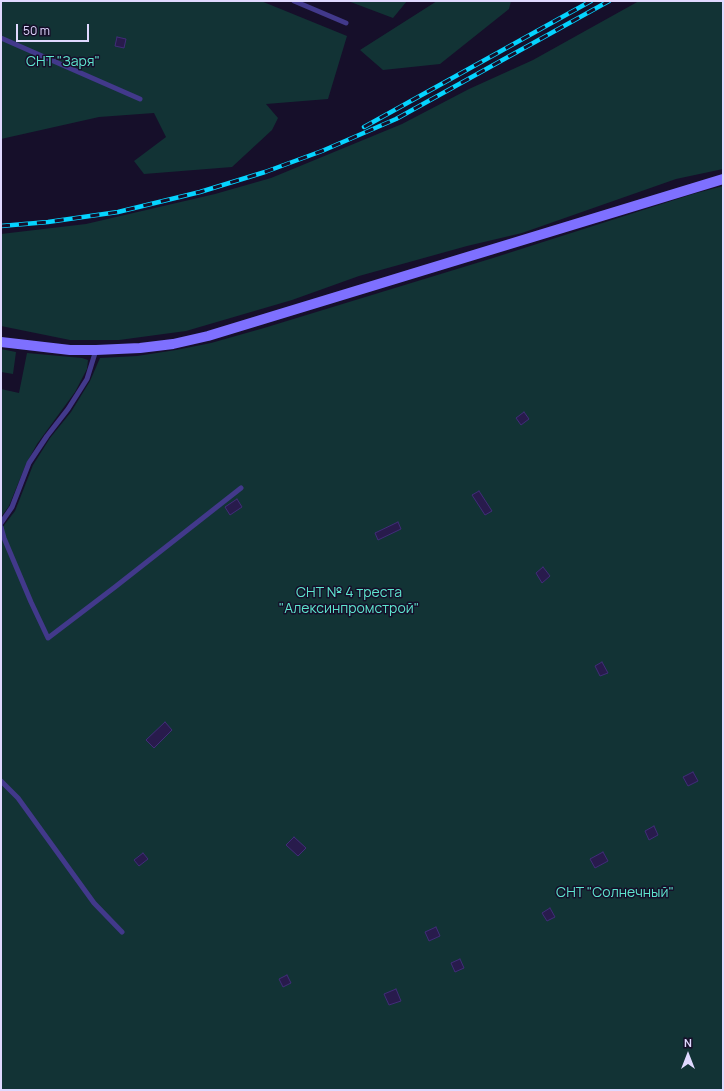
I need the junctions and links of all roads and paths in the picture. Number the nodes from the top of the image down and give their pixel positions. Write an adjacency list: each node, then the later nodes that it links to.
1 (294, 1): 2 (lane)
2 (346, 23)
3 (1, 38): 4 (lane)
4 (140, 100)
5 (723, 179): 7 (main road)
6 (1, 342): 7 (main road)
7 (96, 350): 9 (lane)
8 (241, 488): 10 (lane)
9 (1, 524)
10 (1, 527)
11 (1, 781): 12 (lane)
12 (122, 932)

